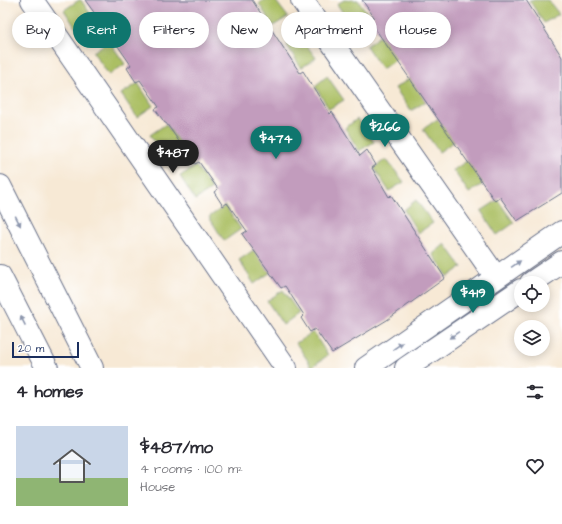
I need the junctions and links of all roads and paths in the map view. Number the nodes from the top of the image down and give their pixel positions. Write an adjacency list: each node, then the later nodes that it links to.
1 (32, 0): 12 (main road)
2 (302, 0): 8 (main road)
3 (0, 186): 11 (main road, one-way to 11)
4 (562, 232): 8 (main road, one-way to 4)
5 (562, 262): 7 (main road)
6 (0, 276): 10 (main road, one-way to 6)
7 (541, 276)
8 (496, 278): 13 (main road, one-way to 8)
9 (514, 295): 14 (main road, one-way to 14)
10 (47, 368)
11 (92, 368)
12 (286, 368)
13 (366, 368)
14 (406, 368)

